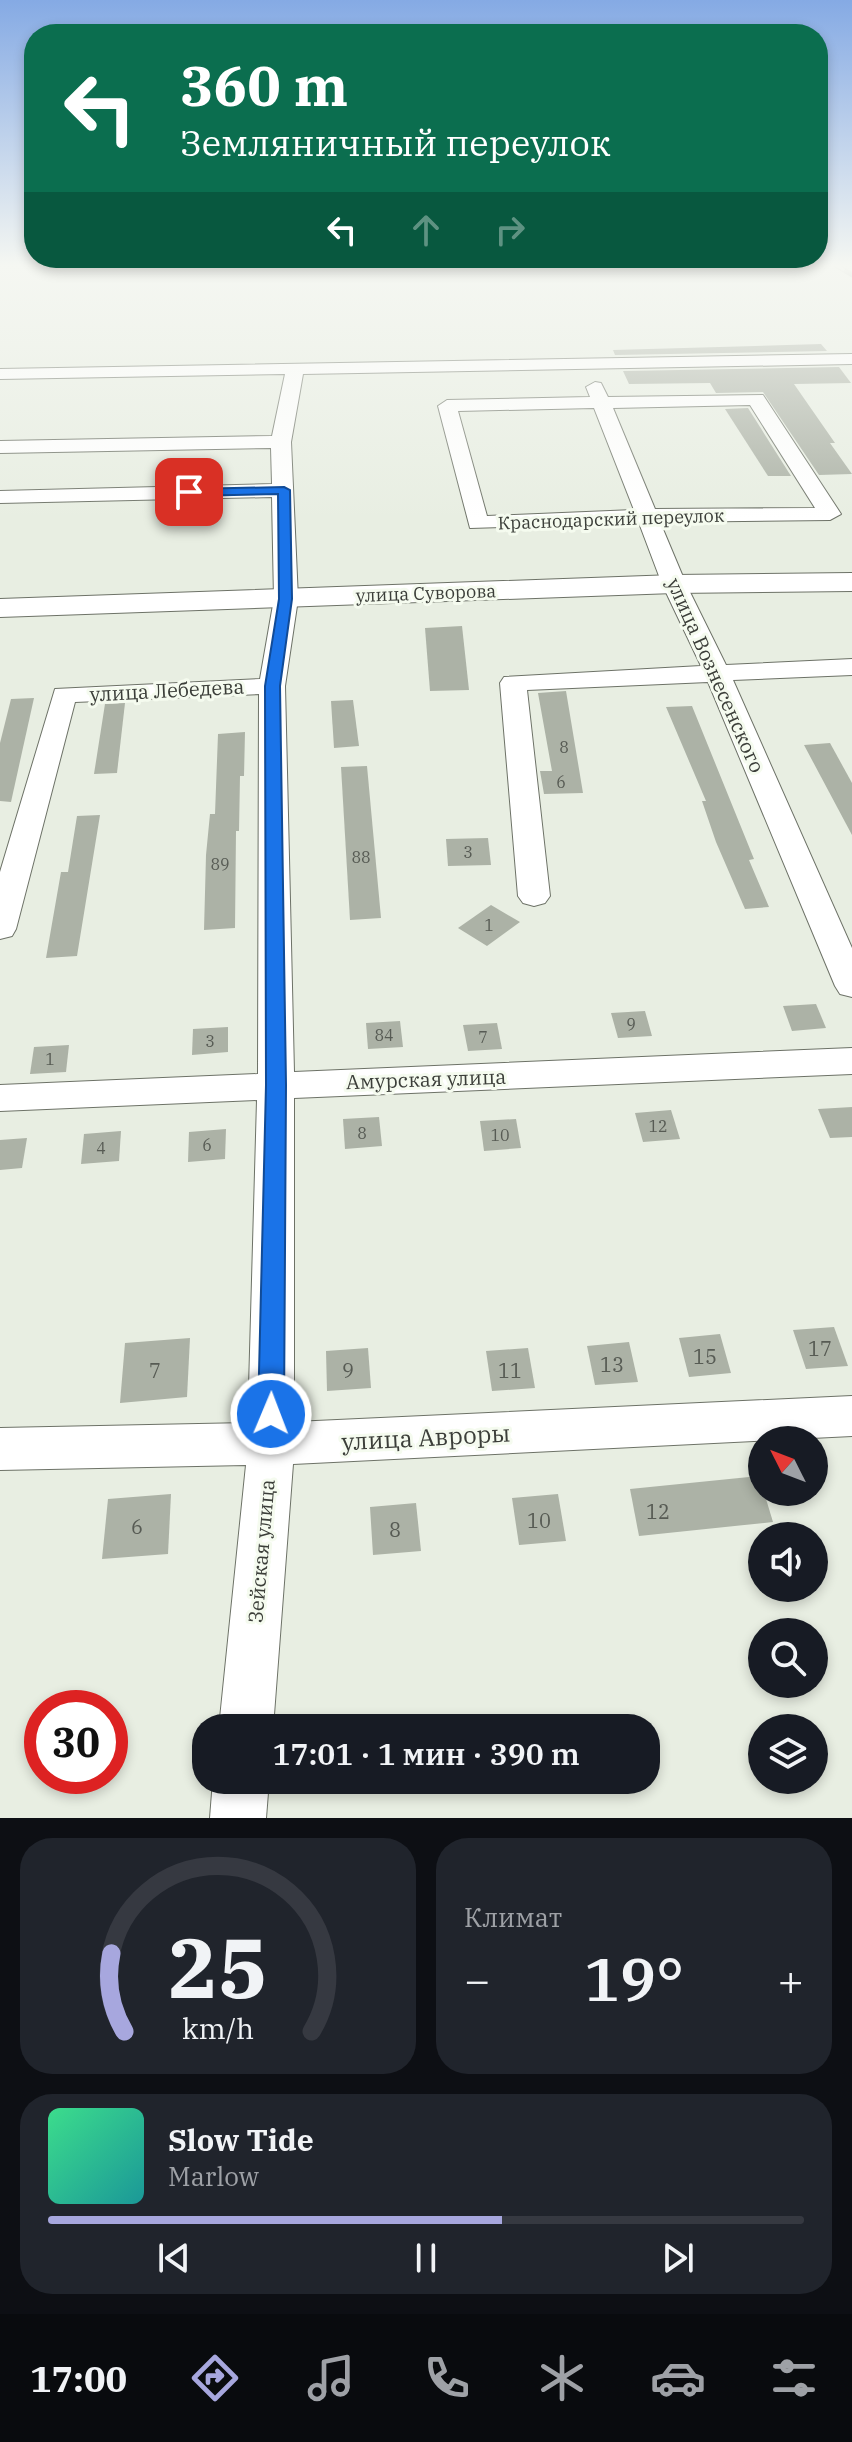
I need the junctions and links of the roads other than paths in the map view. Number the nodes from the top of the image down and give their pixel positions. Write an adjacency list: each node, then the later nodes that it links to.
1 (852, 359): 2 (street)
2 (583, 363): 3 (street); 5 (street, улица Вознесенского)
3 (295, 369): 4 (street); 6 (street, Зейская улица)
4 (0, 374)
5 (603, 403): 10 (street, улица Вознесенского); 10 (street, Краснодарский переулок); 10 (street, Краснодарский переулок)
6 (281, 442): 7 (street); 8 (street, Зейская улица)
7 (0, 447)
8 (284, 490): 9 (street); 13 (street, Зейская улица)
9 (0, 497)
10 (646, 516): 12 (street, улица Вознесенского)
11 (852, 582): 12 (main road, улица Суворова)
12 (674, 584): 13 (main road, улица Суворова); 16 (street, улица Вознесенского)
13 (286, 599): 14 (main road, улица Суворова); 17 (street, Зейская улица)
14 (0, 608)
15 (852, 667): 16 (street)
16 (718, 675): 18 (street); 20 (street, улица Вознесенского)
17 (272, 686): 19 (street, улица Лебедева); 22 (street, Зейская улица)
18 (534, 896)
19 (0, 929)
20 (852, 986)
21 (852, 1061): 22 (street, Амурская улица)
22 (276, 1085): 23 (street, Амурская улица); 25 (street, Зейская улица)
23 (0, 1098)
24 (852, 1416): 25 (street, улица Авроры)
25 (271, 1444): 26 (street, улица Авроры); 27 (street, Зейская улица)
26 (0, 1449)
27 (247, 1714)
28 (240, 1794): 29 (street)
29 (238, 1818)

